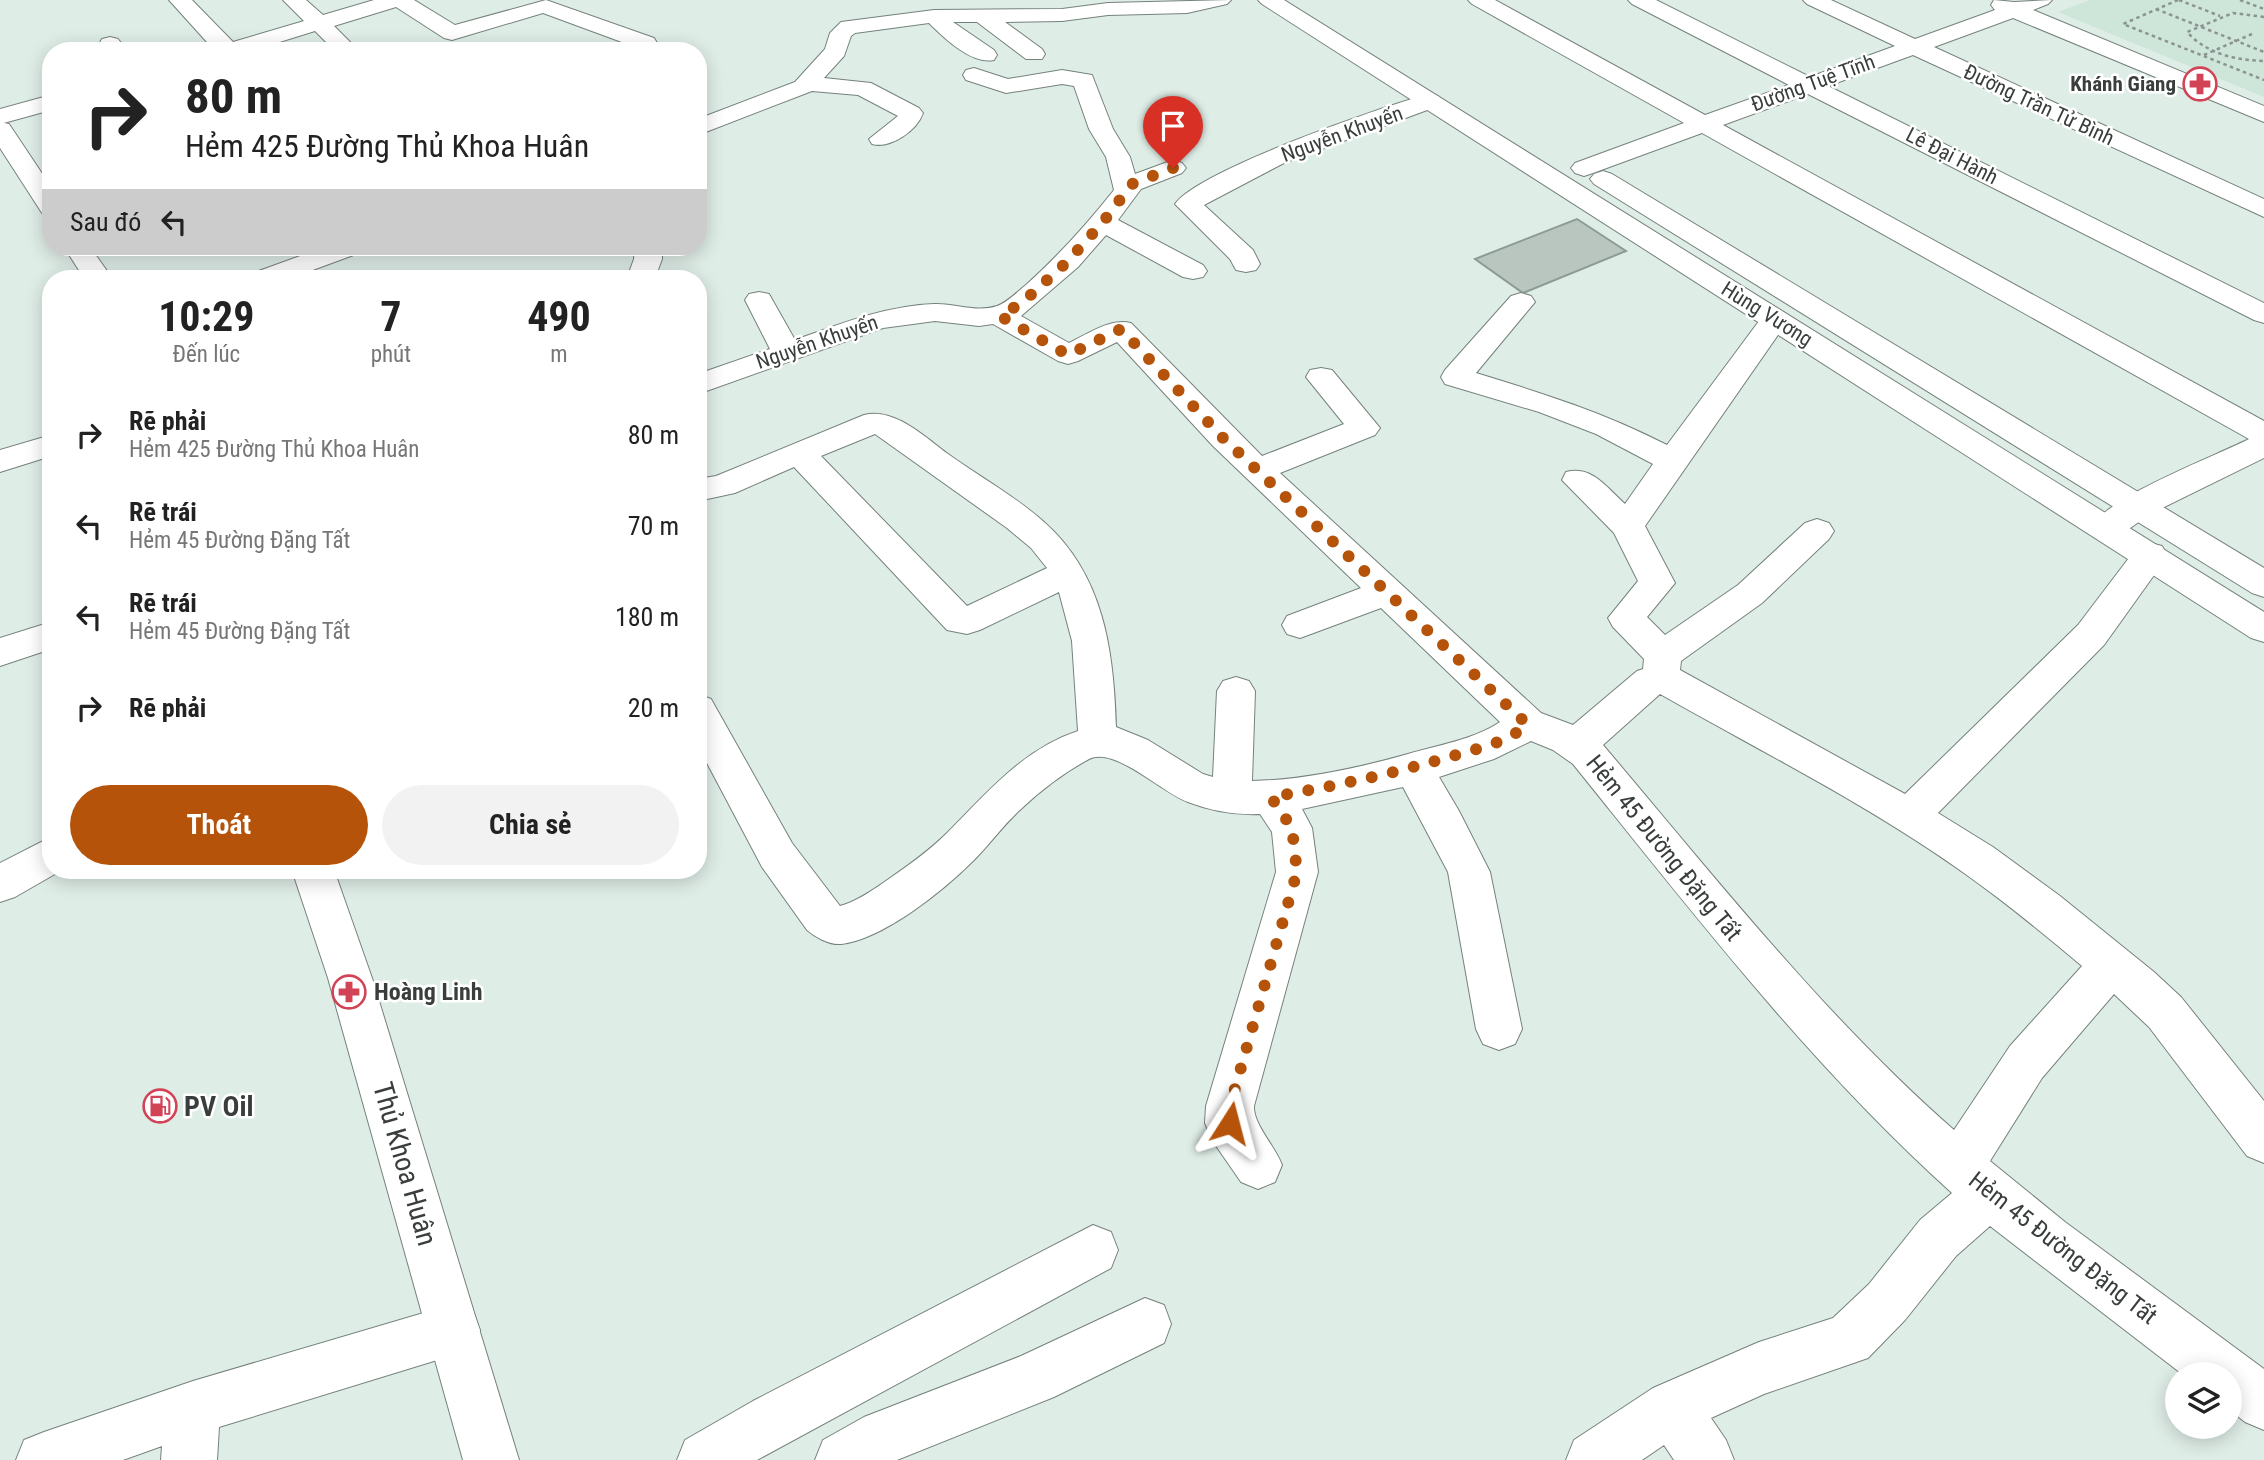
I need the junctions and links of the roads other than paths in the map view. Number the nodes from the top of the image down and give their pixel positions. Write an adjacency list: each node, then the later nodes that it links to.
1 (180, 0): 16 (street)
2 (294, 0): 15 (street)
3 (398, 0): 15 (street); 19 (street)
4 (1220, 0): 14 (street)
5 (1269, 0): 24 (street, Hùng Vương)
6 (1315, 0): 33 (street, Hùng Vương)
7 (1479, 0): 28 (street)
8 (1639, 0): 23 (street, Lê Đại Hành)
9 (1814, 0): 20 (street, Đường Trần Tử Bình)
10 (1991, 0): 12 (street)
11 (2041, 0): 12 (street, Đường Tuệ Tĩnh)
12 (2014, 10): 20 (street, Đường Tuệ Tĩnh); 26 (street)
13 (934, 16): 14 (street); 22 (street); 34 (street)
14 (983, 16): 21 (street)
15 (319, 24): 17 (street); 18 (street)
16 (220, 42)
17 (258, 42)
18 (338, 42)
19 (643, 42)
20 (1914, 47): 23 (street, Đường Tuệ Tĩnh); 36 (street, Đường Trần Tử Bình)
21 (1034, 54)
22 (807, 84): 29 (street); 30 (street)
23 (1809, 85): 28 (street, Đường Tuệ Tĩnh); 45 (street, Lê Đại Hành)
24 (1430, 101): 37 (street, Nguyễn Khuyến); 47 (street, Hùng Vương)
25 (42, 105): 27 (street)
26 (2264, 115)
27 (0, 117)
28 (1703, 124): 33 (street, Đường Tuệ Tĩnh); 51 (street)
29 (707, 125)
30 (881, 139)
31 (4, 145): 35 (street)
32 (1173, 168): 34 (street)
33 (1584, 168): 60 (street, Hùng Vương)
34 (1126, 189): 38 (street)
35 (42, 195)
36 (2264, 209)
37 (1175, 215): 38 (street); 40 (street)
38 (1103, 222): 42 (street); 46 (street)
39 (318, 262): 41 (street)
40 (1246, 264)
41 (292, 270)
42 (1193, 271)
43 (759, 300): 48 (street)
44 (1521, 302): 56 (street)
45 (2264, 314)
46 (1000, 316): 48 (street, Nguyễn Khuyến); 57 (street, Hẻm 45 Đường Đặng Tất)
47 (1775, 319): 56 (street); 62 (street, Hùng Vương)
48 (786, 351): 50 (street, Nguyễn Khuyến)
49 (1321, 377): 57 (street)
50 (707, 382)
51 (2264, 434)
52 (2264, 445): 60 (street)
53 (42, 448): 55 (street)
54 (799, 453): 59 (street); 65 (street); 65 (street)
55 (0, 461)
56 (1672, 461): 61 (street)
57 (1258, 470): 67 (street, Hẻm 45 Đường Đặng Tất)
58 (1578, 480): 61 (street)
59 (707, 489)
60 (2138, 506): 62 (street); 66 (street, Hùng Vương)
61 (1629, 526): 72 (street)
62 (2107, 528): 64 (street, Hùng Vương)
63 (1817, 531): 72 (street)
64 (2150, 555): 69 (street, Hùng Vương); 80 (street)
65 (1067, 573): 76 (street)
66 (2264, 584)
67 (1385, 593): 68 (street); 74 (street, Hẻm 45 Đường Đặng Tất)
68 (1300, 625)
69 (2264, 629)
70 (42, 638): 71 (street)
71 (0, 652)
72 (1662, 666): 77 (street); 80 (street)
73 (1236, 691): 79 (street)
74 (1527, 724): 77 (street, Hẻm 45 Đường Đặng Tất); 78 (street)
75 (707, 725): 76 (street)
76 (1097, 740): 79 (street)
77 (1577, 745): 88 (street, Hẻm 45 Đường Đặng Tất)
78 (1412, 768): 79 (street); 85 (street)
79 (1252, 797): 87 (street)
80 (1909, 816): 84 (street)
81 (42, 860): 83 (street)
82 (316, 879): 91 (street, Thủ Khoa Huân)
83 (0, 884)
84 (2112, 964): 86 (street); 88 (street)
85 (1499, 1029)
86 (2264, 1139)
87 (1258, 1165)
88 (1974, 1180): 92 (street, Hẻm 45 Đường Đặng Tất); 95 (street)
89 (1093, 1250): 100 (street)
90 (1145, 1324): 101 (street)
91 (454, 1330): 96 (street); 99 (street, Thủ Khoa Huân)
92 (2211, 1362)
93 (2242, 1386): 94 (street, Hẻm 45 Đường Đặng Tất)
94 (2264, 1403)
95 (1672, 1407): 102 (street); 103 (street)
96 (194, 1408): 97 (street); 98 (street)
97 (44, 1460)
98 (189, 1460)
99 (491, 1460)
100 (705, 1460)
101 (843, 1460)
102 (1594, 1460)
103 (1706, 1460)

